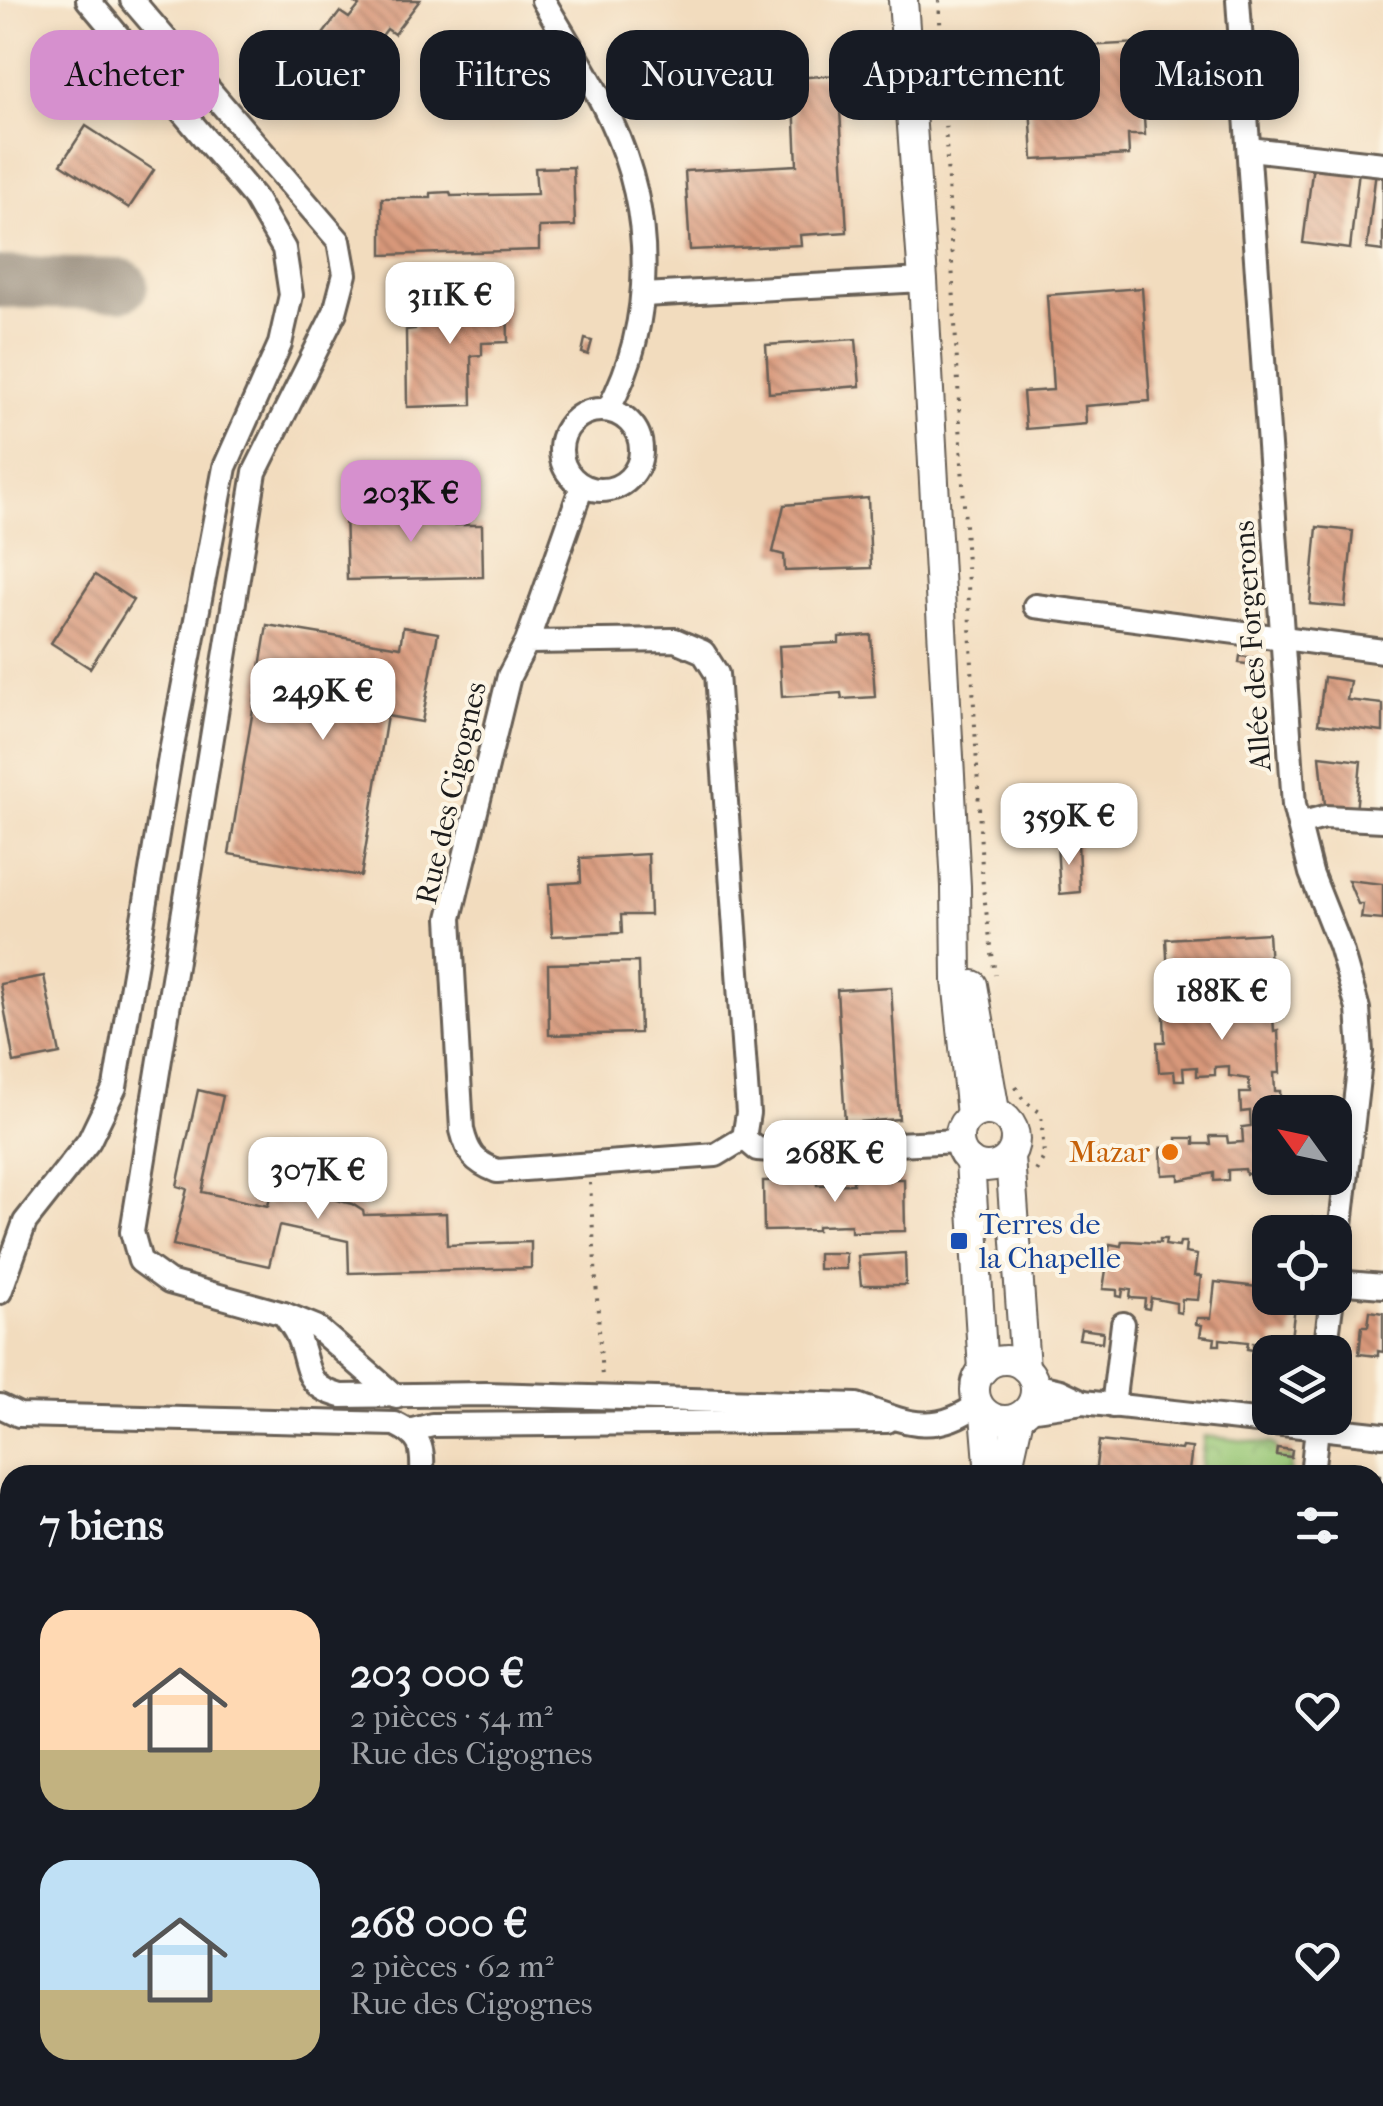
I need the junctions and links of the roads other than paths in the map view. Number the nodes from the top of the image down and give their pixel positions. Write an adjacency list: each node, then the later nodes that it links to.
1 (88, 0): 25 (street)
2 (132, 0): 26 (street)
3 (543, 0): 9 (street)
4 (904, 0): 8 (main road)
5 (1238, 0): 6 (street, Allée des Forgerons)
6 (1248, 149): 7 (street); 13 (street, Allée des Forgerons)
7 (1383, 164)
8 (923, 280): 9 (street); 19 (main road)
9 (643, 295): 10 (street)
10 (608, 410): 11 (street); 11 (street)
11 (582, 486): 14 (street, Rue des Cigognes)
12 (1035, 606): 13 (street)
13 (1280, 639): 15 (street); 17 (street, Allée des Forgerons)
14 (528, 642): 20 (street); 20 (street, Rue des Cigognes)
15 (1383, 651)
16 (1383, 820): 17 (street)
17 (1299, 824): 18 (street, Allée des Forgerons)
18 (1372, 1038): 22 (street, Allée des Forgerons)
19 (974, 1132): 20 (street); 21 (main road); 21 (main road); 28 (main road)
20 (744, 1138)
21 (1010, 1157): 29 (main road)
22 (1343, 1215)
23 (1352, 1281): 24 (street)
24 (1383, 1286)
25 (0, 1292)
26 (284, 1314): 30 (street); 30 (street)
27 (1123, 1324): 31 (street)
28 (983, 1370): 29 (main road); 32 (main road)
29 (1026, 1395): 31 (street); 32 (main road); 42 (main road)
30 (396, 1397): 35 (street)
31 (1113, 1406): 34 (street)
32 (982, 1409): 35 (street); 41 (main road)
33 (6, 1412): 37 (street)
34 (1252, 1417)
35 (900, 1421): 37 (street)
36 (1352, 1429): 39 (street)
37 (410, 1431): 40 (street)
38 (1316, 1435): 43 (street)
39 (1383, 1436)
40 (422, 1465)
41 (989, 1465)
42 (1008, 1465)
43 (1313, 1465)

